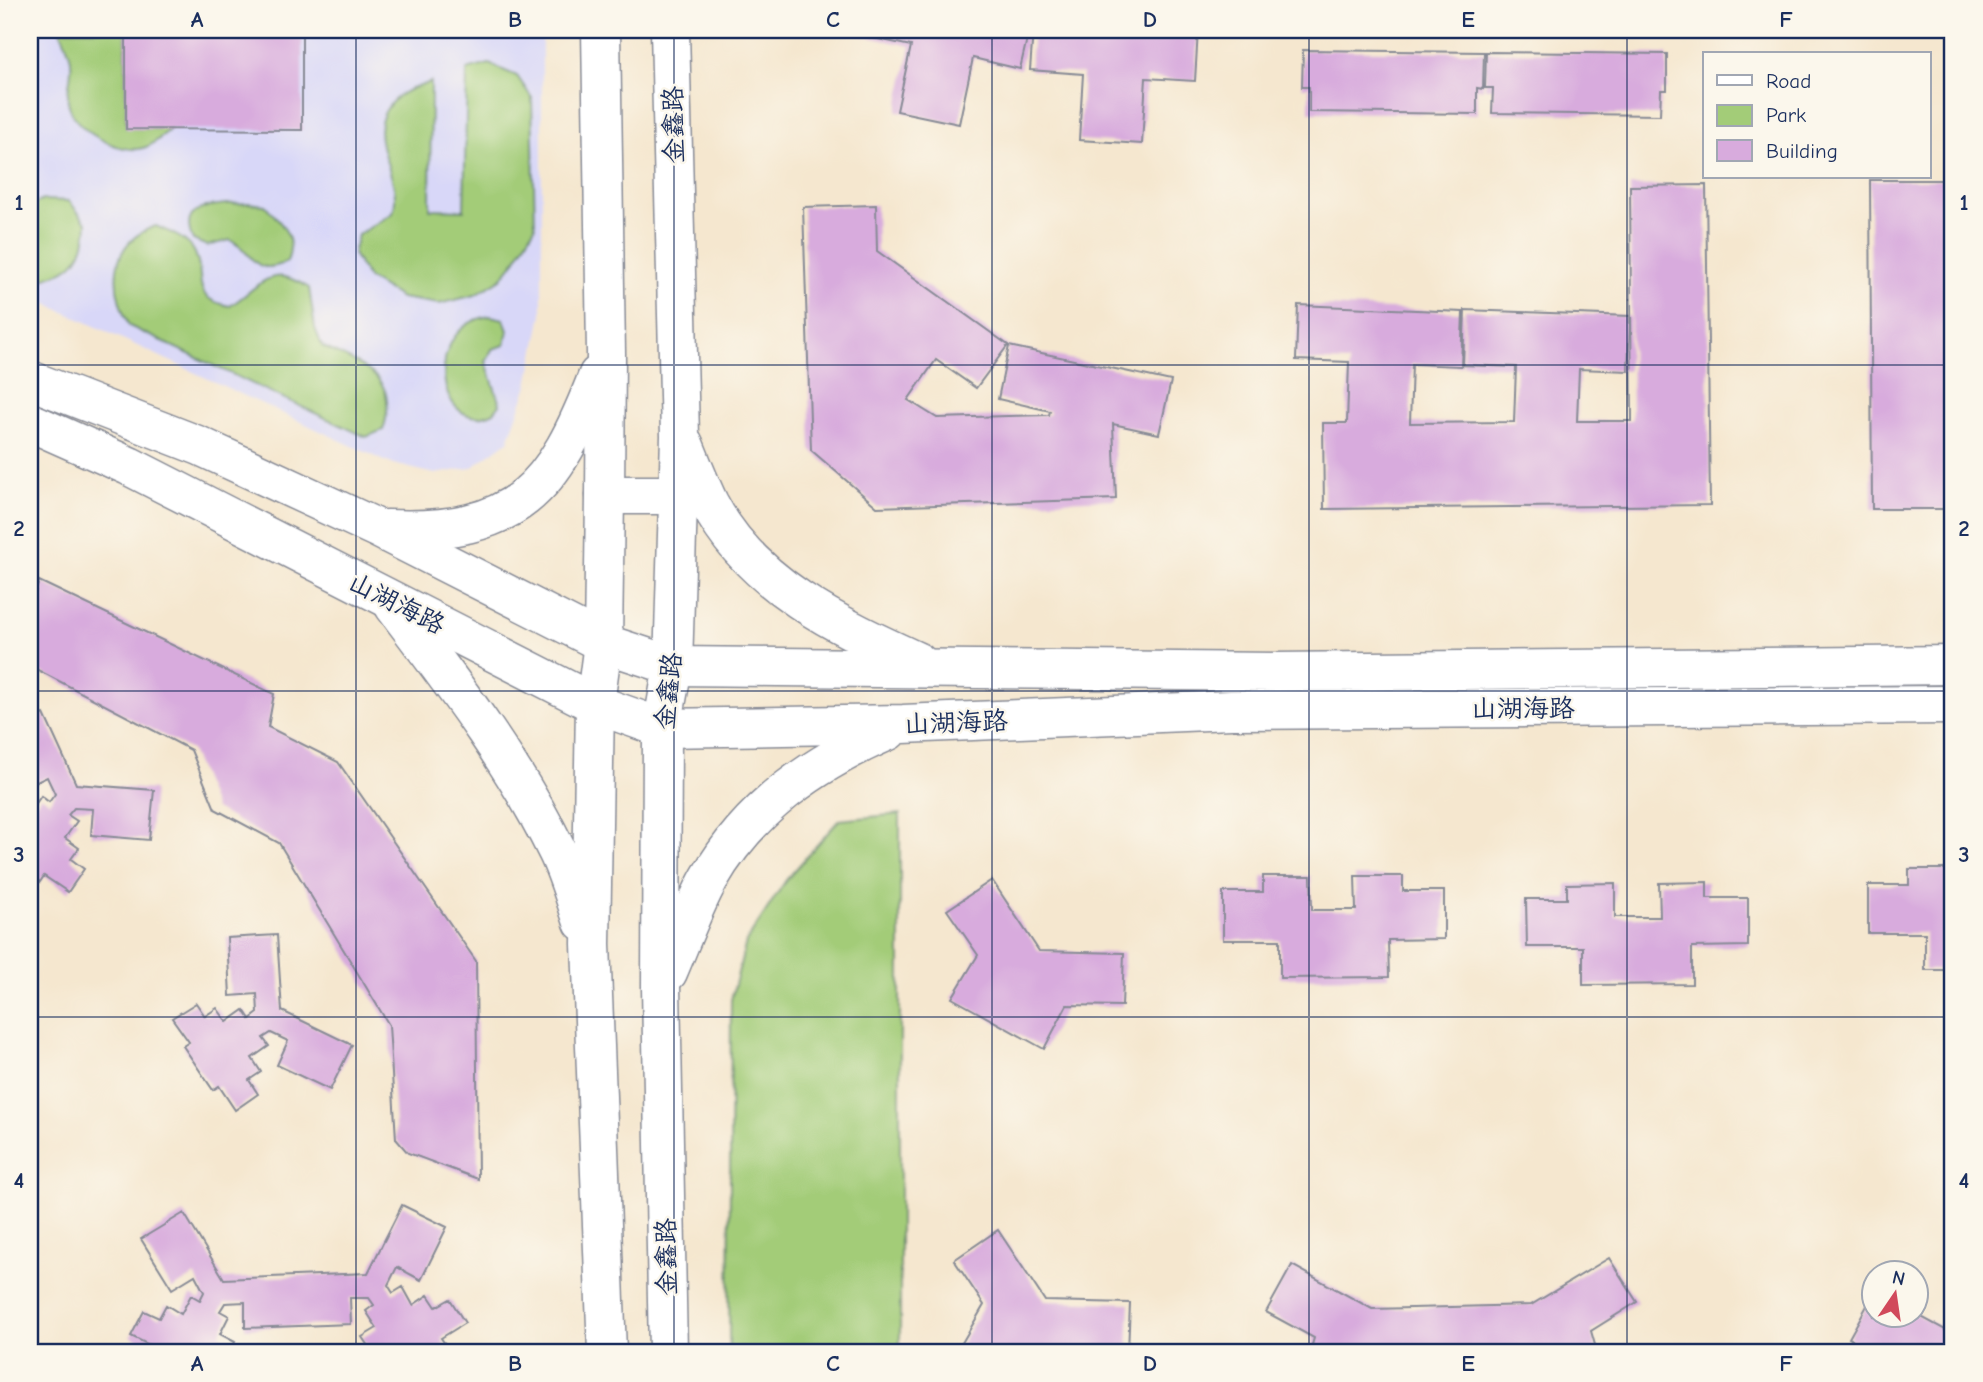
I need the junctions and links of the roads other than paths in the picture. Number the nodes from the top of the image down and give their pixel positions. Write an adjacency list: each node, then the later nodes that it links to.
1 (601, 30): 3 (street)
2 (670, 30): 6 (street, 金鑫路)
3 (606, 354): 7 (street); 9 (street)
4 (30, 380): 9 (street, 山湖海路)
5 (30, 422): 10 (street, 山湖海路)
6 (680, 436): 8 (street, 金鑫路); 14 (street)
7 (605, 495): 8 (street); 11 (street)
8 (677, 495): 13 (street, 金鑫路)
9 (379, 528): 11 (street, 山湖海路)
10 (388, 599): 15 (street, 山湖海路); 19 (street)
11 (603, 643): 13 (street, 山湖海路); 15 (street)
12 (1953, 665): 14 (street, 山湖海路)
13 (673, 666): 14 (street, 山湖海路); 18 (street, 金鑫路)
14 (930, 667)
15 (594, 704): 18 (street, 山湖海路); 19 (street)
16 (1953, 705): 17 (street, 山湖海路)
17 (903, 724): 18 (street, 山湖海路); 20 (street)
18 (662, 728): 20 (street, 金鑫路)
19 (591, 944): 21 (street)
20 (661, 987): 22 (street, 金鑫路)
21 (607, 1352)
22 (668, 1352)

